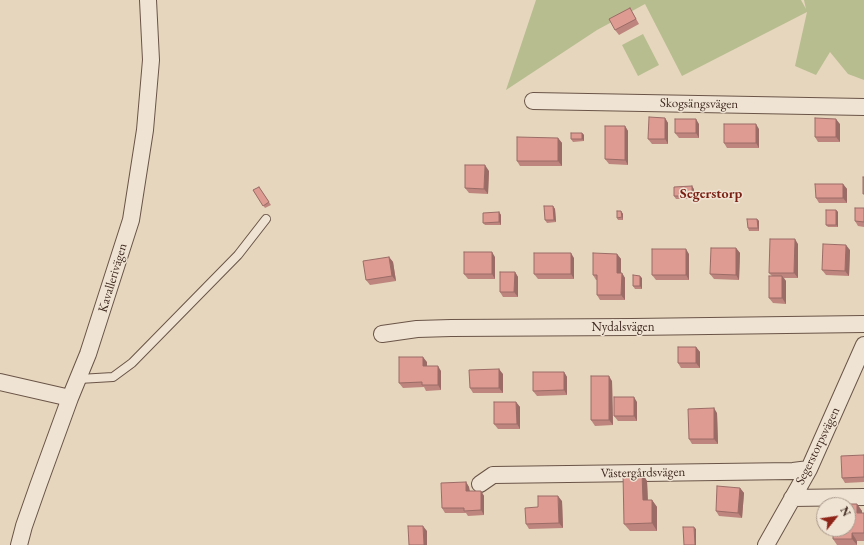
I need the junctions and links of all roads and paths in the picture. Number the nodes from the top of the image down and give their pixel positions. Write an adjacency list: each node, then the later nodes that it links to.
1 (148, 0): 8 (street, Kavallerivägen)
2 (533, 101): 3 (street, Skogsängsvägen)
3 (864, 107)
4 (266, 219): 8 (lane)
5 (864, 324): 6 (street, Nydalsvägen)
6 (382, 334)
7 (864, 345): 11 (street, Segerstorpsvägen)
8 (79, 379): 10 (street, Kavallerivägen)
9 (0, 382): 10 (street)
10 (70, 398): 15 (street, Kavallerivägen)
11 (809, 469): 12 (street, Västergårdsvägen); 13 (street, Segerstorpsvägen)
12 (480, 484)
13 (792, 498): 14 (street); 16 (street, Segerstorpsvägen)
14 (864, 498)
15 (19, 545)
16 (766, 545)

